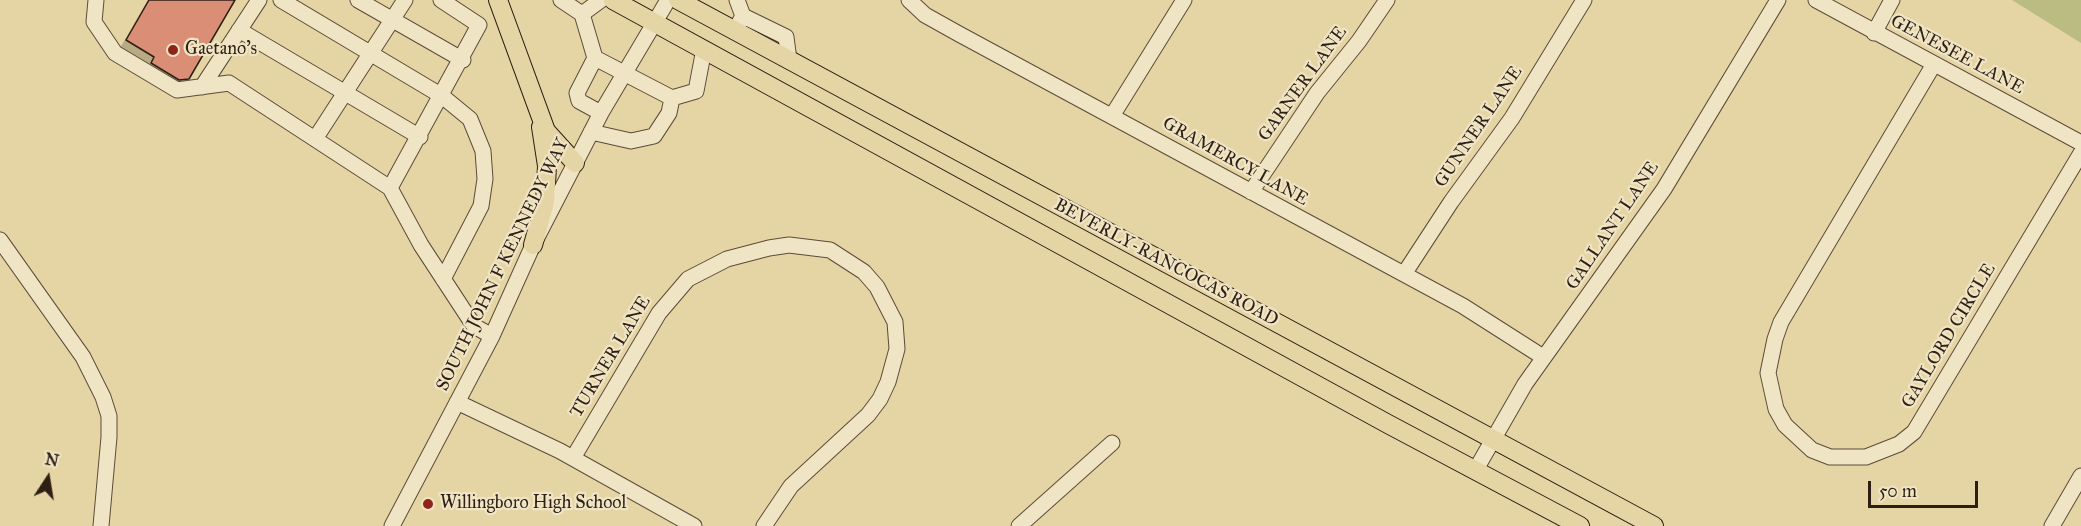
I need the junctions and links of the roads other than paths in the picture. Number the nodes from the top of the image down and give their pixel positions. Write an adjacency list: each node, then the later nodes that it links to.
1 (96, 0): 33 (street)
2 (259, 0): 25 (street)
3 (281, 0): 28 (street)
4 (358, 0): 22 (street)
5 (405, 0): 22 (street)
6 (441, 0): 30 (street)
7 (498, 0): 37 (main road)
8 (561, 0): 21 (street)
9 (601, 0): 21 (street)
10 (613, 0): 24 (main road, BEVERLY-RANCOCAS ROAD)
11 (669, 0): 24 (street, SOUTH JOHN F KENNEDY WAY)
12 (678, 0): 23 (main road, BEVERLY-RANCOCAS ROAD)
13 (737, 0): 23 (street)
14 (909, 0): 39 (street, GRAMERCY LANE)
15 (1184, 0): 39 (street)
16 (1387, 0): 47 (street, GARNER LANE)
17 (1584, 0): 50 (street, GUNNER LANE)
18 (1778, 0): 53 (street, GALLANT LANE)
19 (1816, 0): 26 (street, GENESEE LANE)
20 (1892, 0): 26 (street)
21 (582, 14): 29 (street)
22 (391, 21): 28 (street); 30 (street)
23 (739, 23): 55 (main road, BEVERLY-RANCOCAS ROAD)
24 (655, 24): 27 (main road, BEVERLY-RANCOCAS ROAD); 32 (street, SOUTH JOHN F KENNEDY WAY)
25 (239, 30): 33 (street); 34 (street)
26 (1874, 33): 31 (street, GENESEE LANE)
27 (704, 49): 36 (street); 58 (main road, BEVERLY-RANCOCAS ROAD)
28 (370, 54): 34 (street); 35 (street)
29 (595, 58): 32 (street); 38 (street)
30 (462, 60): 35 (street)
31 (1934, 64): 43 (street, GENESEE LANE); 44 (street, GAYLORD CIRCLE)
32 (626, 74): 36 (street); 38 (street, SOUTH JOHN F KENNEDY WAY)
33 (202, 87): 42 (street)
34 (344, 93): 41 (street); 42 (street)
35 (442, 96): 41 (street); 51 (street)
36 (672, 98): 40 (street)
37 (539, 113): 45 (main road); 49 (main road)
38 (601, 113): 40 (street, SOUTH JOHN F KENNEDY WAY)
39 (1112, 116): 47 (street, GRAMERCY LANE)
40 (591, 132): 45 (street, SOUTH JOHN F KENNEDY WAY)
41 (420, 137): 46 (street)
42 (315, 139): 46 (street)
43 (2081, 143)
44 (2081, 153)
45 (576, 163): 49 (street, SOUTH JOHN F KENNEDY WAY)
46 (390, 188): 51 (street)
47 (1251, 192): 50 (street, GRAMERCY LANE)
48 (0, 240): 60 (street)
49 (533, 245): 52 (street, SOUTH JOHN F KENNEDY WAY)
50 (1404, 274): 53 (street, GRAMERCY LANE)
51 (443, 279): 52 (street)
52 (492, 336): 54 (street, SOUTH JOHN F KENNEDY WAY)
53 (1543, 357): 55 (street, GALLANT LANE)
54 (457, 402): 57 (street); 61 (street, SOUTH JOHN F KENNEDY WAY)
55 (1492, 438): 58 (street, GALLANT LANE); 66 (main road, BEVERLY-RANCOCAS ROAD)
56 (1112, 443): 64 (street)
57 (573, 458): 62 (street); 63 (street, TURNER LANE)
58 (1475, 471): 65 (main road, BEVERLY-RANCOCAS ROAD)
59 (2081, 476): 67 (street)
60 (100, 526)
61 (392, 526)
62 (694, 526)
63 (764, 526)
64 (1019, 526)
65 (1580, 526)
66 (1654, 526)
67 (2052, 526)

